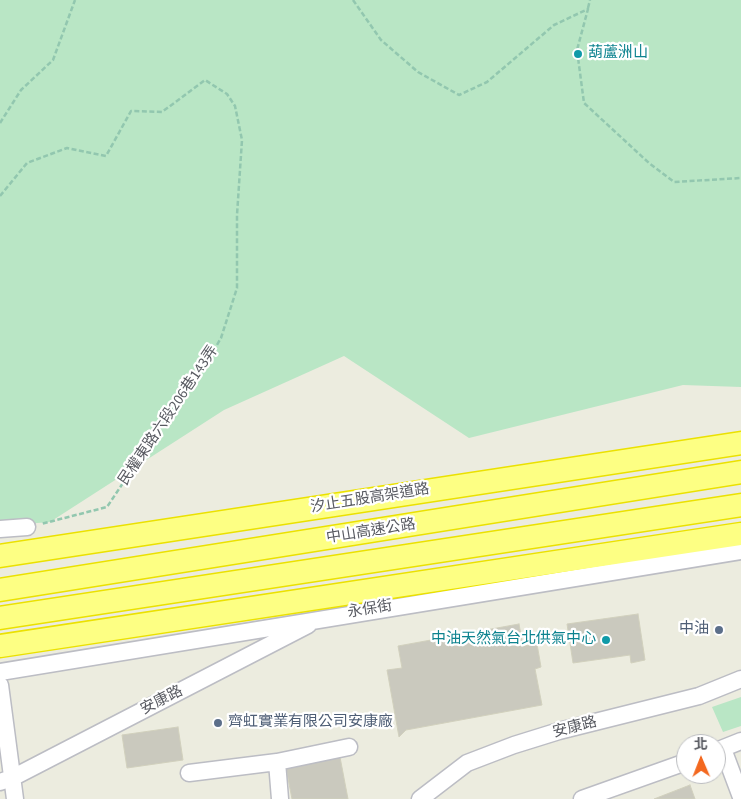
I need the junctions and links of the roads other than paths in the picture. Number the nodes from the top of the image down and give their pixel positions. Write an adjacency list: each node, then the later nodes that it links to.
1 (741, 443): 8 (highway, 汐止五股高架道路)
2 (741, 472): 9 (highway, 中山高速公路)
3 (741, 505): 10 (highway, 中山高速公路)
4 (27, 527): 5 (street)
5 (0, 529)
6 (741, 534): 12 (highway)
7 (741, 551): 11 (street, 永保街)
8 (0, 556)
9 (1, 590)
10 (2, 618)
11 (323, 618): 13 (street, 永保街); 23 (street, 安康路)
12 (0, 646)
13 (0, 672)
14 (741, 680): 28 (street, 安康路)
15 (0, 685): 23 (street)
16 (741, 741): 18 (street)
17 (349, 747): 19 (street)
18 (726, 747)
19 (277, 762): 22 (street); 27 (street)
20 (726, 765): 25 (street)
21 (676, 766): 24 (street)
22 (189, 773)
23 (6, 780): 26 (street)
24 (607, 795): 29 (street)
25 (741, 797)
26 (15, 799)
27 (280, 799)
28 (420, 799)
29 (582, 799)

